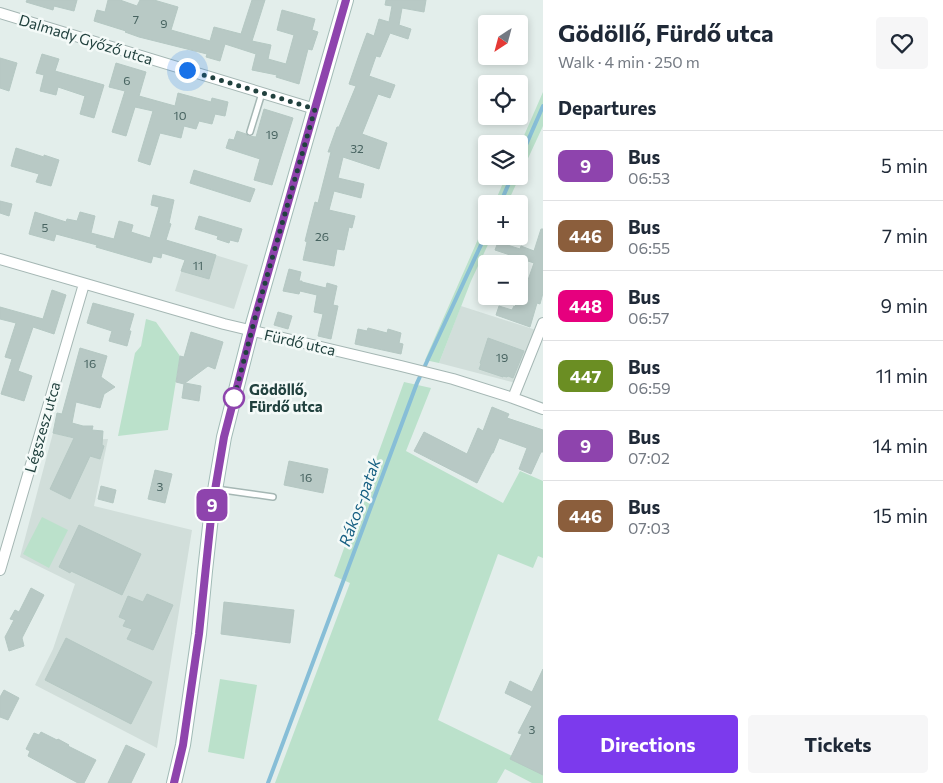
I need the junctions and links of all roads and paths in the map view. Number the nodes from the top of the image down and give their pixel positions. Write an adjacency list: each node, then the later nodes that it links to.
1 (346, 0): 4 (main road)
2 (0, 13): 3 (street, Dalmady Győző utca)
3 (262, 92): 4 (street, Dalmady Győző utca); 5 (lane)
4 (315, 109): 9 (main road)
5 (250, 132)
6 (0, 259): 7 (street, Fürdő utca)
7 (84, 284): 9 (street, Fürdő utca); 14 (street, Légszesz utca)
8 (543, 323): 10 (street)
9 (251, 331): 10 (street, Fürdő utca); 12 (main road)
10 (514, 398): 11 (street, Fürdő utca)
11 (543, 409)
12 (215, 488): 13 (lane); 15 (main road)
13 (273, 496)
14 (0, 570)
15 (174, 783)

